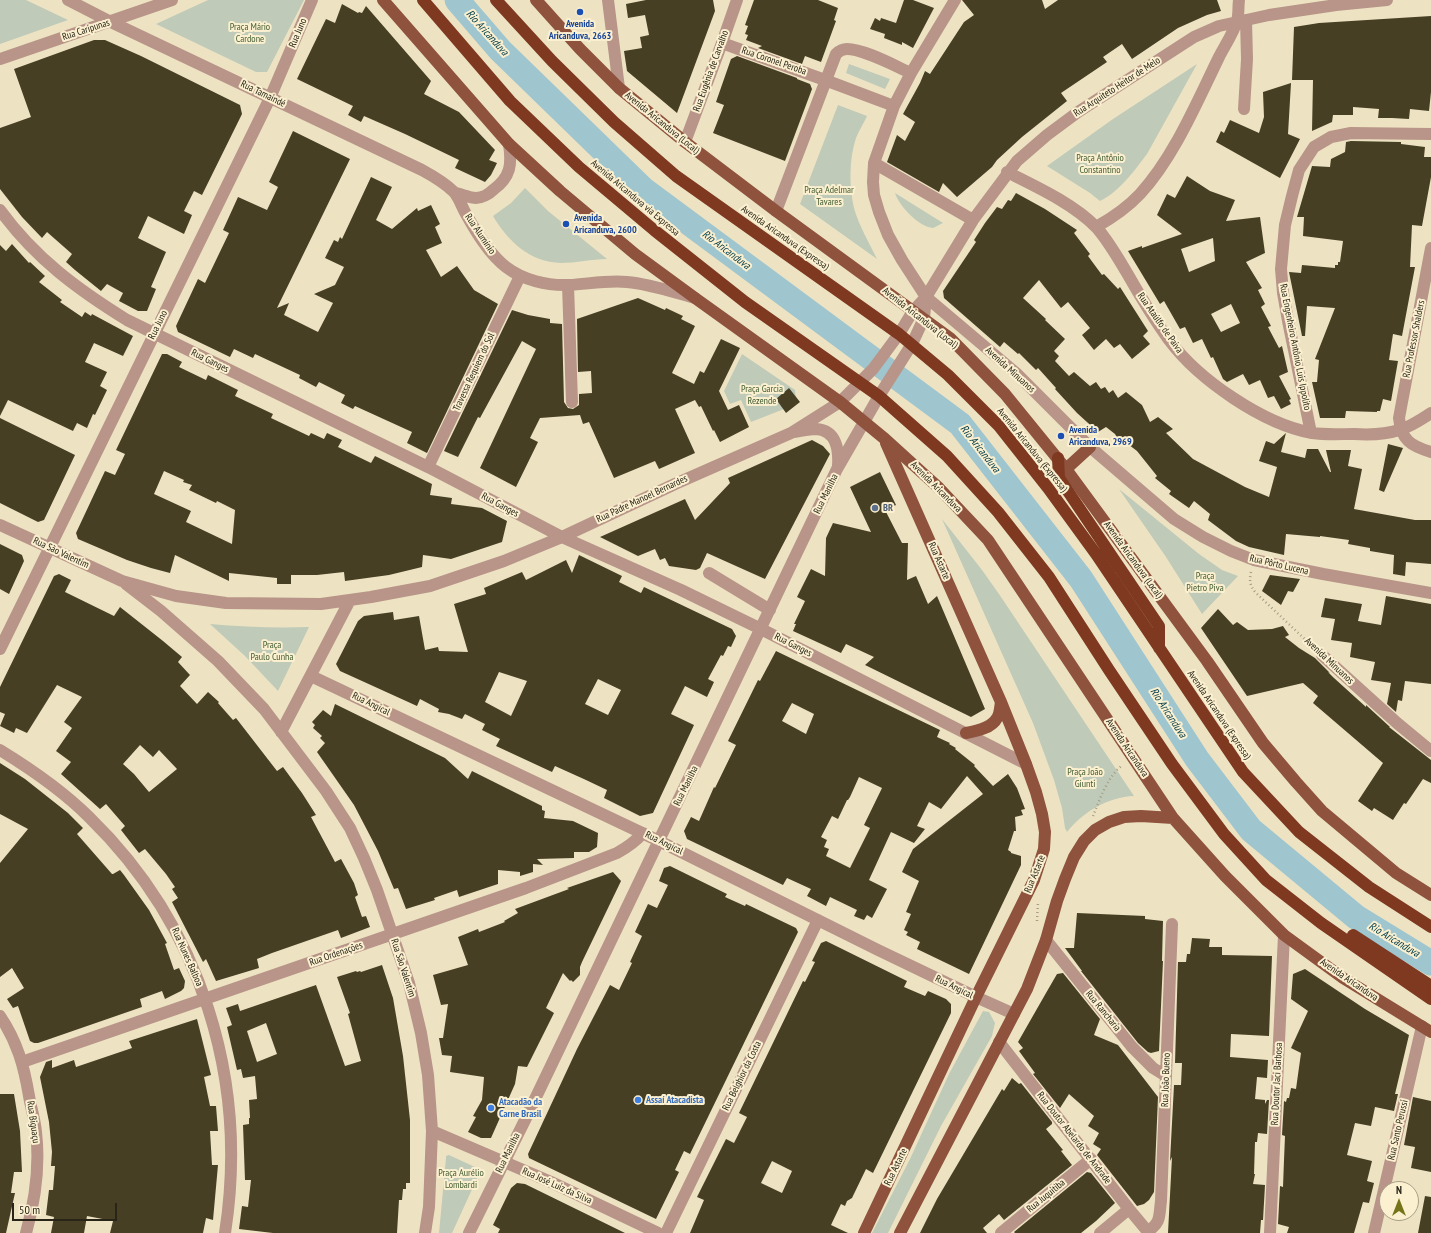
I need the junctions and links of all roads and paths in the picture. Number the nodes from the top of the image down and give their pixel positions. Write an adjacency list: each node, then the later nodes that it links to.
1 (68, 0): 16 (street, Rua Tamaindé)
2 (172, 0): 16 (street, Rua Caripunas)
3 (312, 0): 22 (street, Rua Juno)
4 (383, 0): 27 (main road)
5 (424, 0): 45 (highway, Avenida Aricanduva via Expressa)
6 (496, 0): 43 (highway, Avenida Aricanduva (Expressa))
7 (536, 0): 21 (main road, Avenida Aricanduva (Local))
8 (608, 0): 21 (street)
9 (729, 0): 14 (street)
10 (737, 0): 14 (street, Rua Eugênia de Carvalho)
11 (955, 0): 19 (street)
12 (1239, 0): 15 (street)
13 (1387, 0): 15 (street, Rua Arquiteto Heitor de Melo)
14 (732, 15): 17 (street, Rua Eugênia de Carvalho)
15 (1242, 20): 24 (street); 29 (street, Rua Arquiteto Heitor de Melo); 34 (street)
16 (111, 22): 18 (street, Rua Caripunas); 22 (street, Rua Tamaindé)
17 (722, 44): 20 (street, Rua Coronel Peroba); 26 (street, Rua Eugênia de Carvalho)
18 (0, 59)
19 (911, 73): 20 (street); 23 (street)
20 (825, 80): 23 (street); 32 (street)
21 (619, 88): 26 (main road, Avenida Aricanduva (Local))
22 (270, 98): 30 (street, Rua Tamaindé); 42 (street, Rua Juno)
23 (894, 106): 28 (street)
24 (1244, 109)
25 (1431, 134): 53 (street, Rua Engenheiro Antônio Luis Ippolito)
26 (685, 142): 32 (main road, Avenida Aricanduva (Local))
27 (509, 144): 30 (street, Rua Alumínio); 39 (main road)
28 (874, 163): 33 (street); 38 (street)
29 (1007, 172): 33 (street, Rua Arquiteto Heitor de Melo); 34 (street, Rua Ataúlfo de Paiva)
30 (455, 193): 36 (street, Rua Alumínio)
31 (0, 210): 42 (street, Rua Ganges)
32 (776, 211): 40 (main road, Avenida Aricanduva (Local))
33 (972, 220): 38 (street, Rua Arquiteto Heitor de Melo)
34 (1096, 227): 53 (street, Rua Ataúlfo de Paiva)
35 (1431, 248): 51 (street, Rua Professor Shalders)
36 (520, 276): 37 (street, Rua Alumínio); 58 (street, Travessa Requiem do Sol)
37 (568, 285): 39 (street, Rua Alumínio); 47 (street)
38 (926, 297): 40 (street, Rua Arquiteto Heitor de Melo); 41 (street, Rua Arquiteto Heitor de Melo); 55 (street, Avenida Minuanos)
39 (695, 298): 48 (main road)
40 (913, 310): 41 (main road, Avenida Aricanduva (Local)); 43 (street, Rua Arquiteto Heitor de Melo)
41 (924, 318): 44 (street, Rua Arquiteto Heitor de Melo); 57 (main road, Avenida Aricanduva (Local))
42 (154, 333): 58 (street, Rua Ganges); 63 (street, Rua Juno)
43 (899, 334): 44 (highway, Avenida Aricanduva (Expressa)); 45 (street, Rua Padre Manoel Bernardes)
44 (912, 344): 46 (street, Rua Manilha); 71 (highway, Avenida Aricanduva (Expressa))
45 (861, 382): 46 (highway); 48 (street, Rua Padre Manoel Bernardes)
46 (879, 396): 50 (street, Rua Manilha); 88 (highway)
47 (572, 402)
48 (840, 402): 50 (main road); 52 (street, Rua Padre Manoel Bernardes)
49 (1431, 413): 51 (street, Rua Ataúlfo de Paiva)
50 (864, 422): 54 (main road, Avenida Aricanduva); 60 (street, Rua Manilha)
51 (1400, 430): 53 (street, Rua Ataúlfo de Paiva); 56 (street)
52 (790, 432): 60 (street); 62 (street, Rua Padre Manoel Bernardes)
53 (1311, 432)
54 (885, 439): 75 (main road, Rua Astarte); 80 (main road, Avenida Aricanduva)
55 (1090, 447): 59 (main road); 64 (street, Rua Pôrto Lucena)
56 (1431, 452)
57 (1058, 458): 59 (main road, Avenida Aricanduva (Local)); 71 (highway)
58 (428, 467): 62 (street, Rua Ganges)
59 (1066, 468): 86 (main road, Avenida Aricanduva (Local))
60 (837, 469): 69 (street, Rua Manilha)
61 (0, 525): 63 (street, Rua São Valentim)
62 (562, 537): 68 (street, Rua Padre Manoel Bernardes); 70 (street, Rua Ganges)
63 (50, 547): 66 (street, Rua São Valentim); 72 (street, Rua Juno)
64 (1254, 560): 67 (street, Rua Pôrto Lucena); 73 (path, Avenida Minuanos)
65 (709, 573): 69 (street)
66 (122, 581): 68 (street); 76 (street)
67 (1431, 593)
68 (350, 600): 74 (street)
69 (770, 610): 70 (street, Rua Manilha)
70 (761, 629): 77 (street, Rua Ganges); 85 (street, Rua Manilha)
71 (1159, 648): 90 (highway, Avenida Aricanduva (Expressa))
72 (0, 649)
73 (1322, 655): 79 (street, Avenida Minuanos)
74 (311, 676): 76 (street); 84 (street, Rua Angical)
75 (1001, 702): 77 (main road); 81 (main road, Rua Astarte)
76 (281, 732): 91 (street, Rua São Valentim)
77 (966, 734): 81 (street, Rua Ganges)
78 (0, 750): 96 (street, Rua Nunes Balboa)
79 (1431, 750)
80 (1133, 758): 82 (main road, Avenida Aricanduva); 83 (path)
81 (1026, 764): 95 (main road, Rua Astarte)
82 (1173, 818): 92 (main road, Avenida Aricanduva); 93 (main road)
83 (1092, 820)
84 (642, 833): 85 (street, Rua Angical); 91 (street, Rua Ordenações)
85 (659, 841): 87 (street, Rua Angical); 106 (street, Rua Manilha)
86 (1431, 895)
87 (818, 920): 95 (street, Rua Angical); 114 (street, Rua Belghior da Costa)
88 (1321, 923): 94 (highway); 97 (highway)
89 (1172, 924): 103 (street, Rua João Bueno)
90 (1431, 927)
91 (392, 935): 96 (street, Rua Ordenações); 104 (street, Rua São Valentim)
92 (1284, 935): 100 (main road, Avenida Aricanduva); 119 (street, Rua Doutor Jaci Barbosa)
93 (1046, 940): 98 (main road); 103 (street, Rua Rancharia)
94 (1431, 986)
95 (976, 998): 98 (street, Rua Angical); 115 (main road, Rua Astarte)
96 (205, 999): 102 (street, Rua Ordenações); 110 (street, Rua Nunes Balboa)
97 (1431, 999)
98 (1014, 1014): 101 (main road)
99 (0, 1016): 102 (street, Rua Biguaçu)
100 (1426, 1029): 120 (street, Rua Santo Perussi)
101 (999, 1042): 105 (street, Rua Doutor Abelardo de Andrade); 116 (main road)
102 (22, 1062): 109 (street, Rua Biguaçu)
103 (1166, 1076): 108 (street, Rua João Bueno)
104 (432, 1131): 106 (street, Rua José Luiz da Silva); 111 (street, Rua São Valentim)
105 (1091, 1159): 107 (street, Rua Doutor Abelardo de Andrade); 117 (street, Rua Juquitiba)
106 (504, 1163): 112 (street, Rua Manilha); 113 (street, Rua José Luiz da Silva)
107 (1129, 1209): 108 (street, Rua Doutor Abelardo de Andrade); 118 (street)
108 (1149, 1232)
109 (26, 1233)
110 (225, 1233)
111 (425, 1233)
112 (469, 1233)
113 (658, 1233)
114 (666, 1233)
115 (864, 1233)
116 (900, 1233)
117 (1001, 1233)
118 (1100, 1233)
119 (1270, 1233)
120 (1374, 1233)

